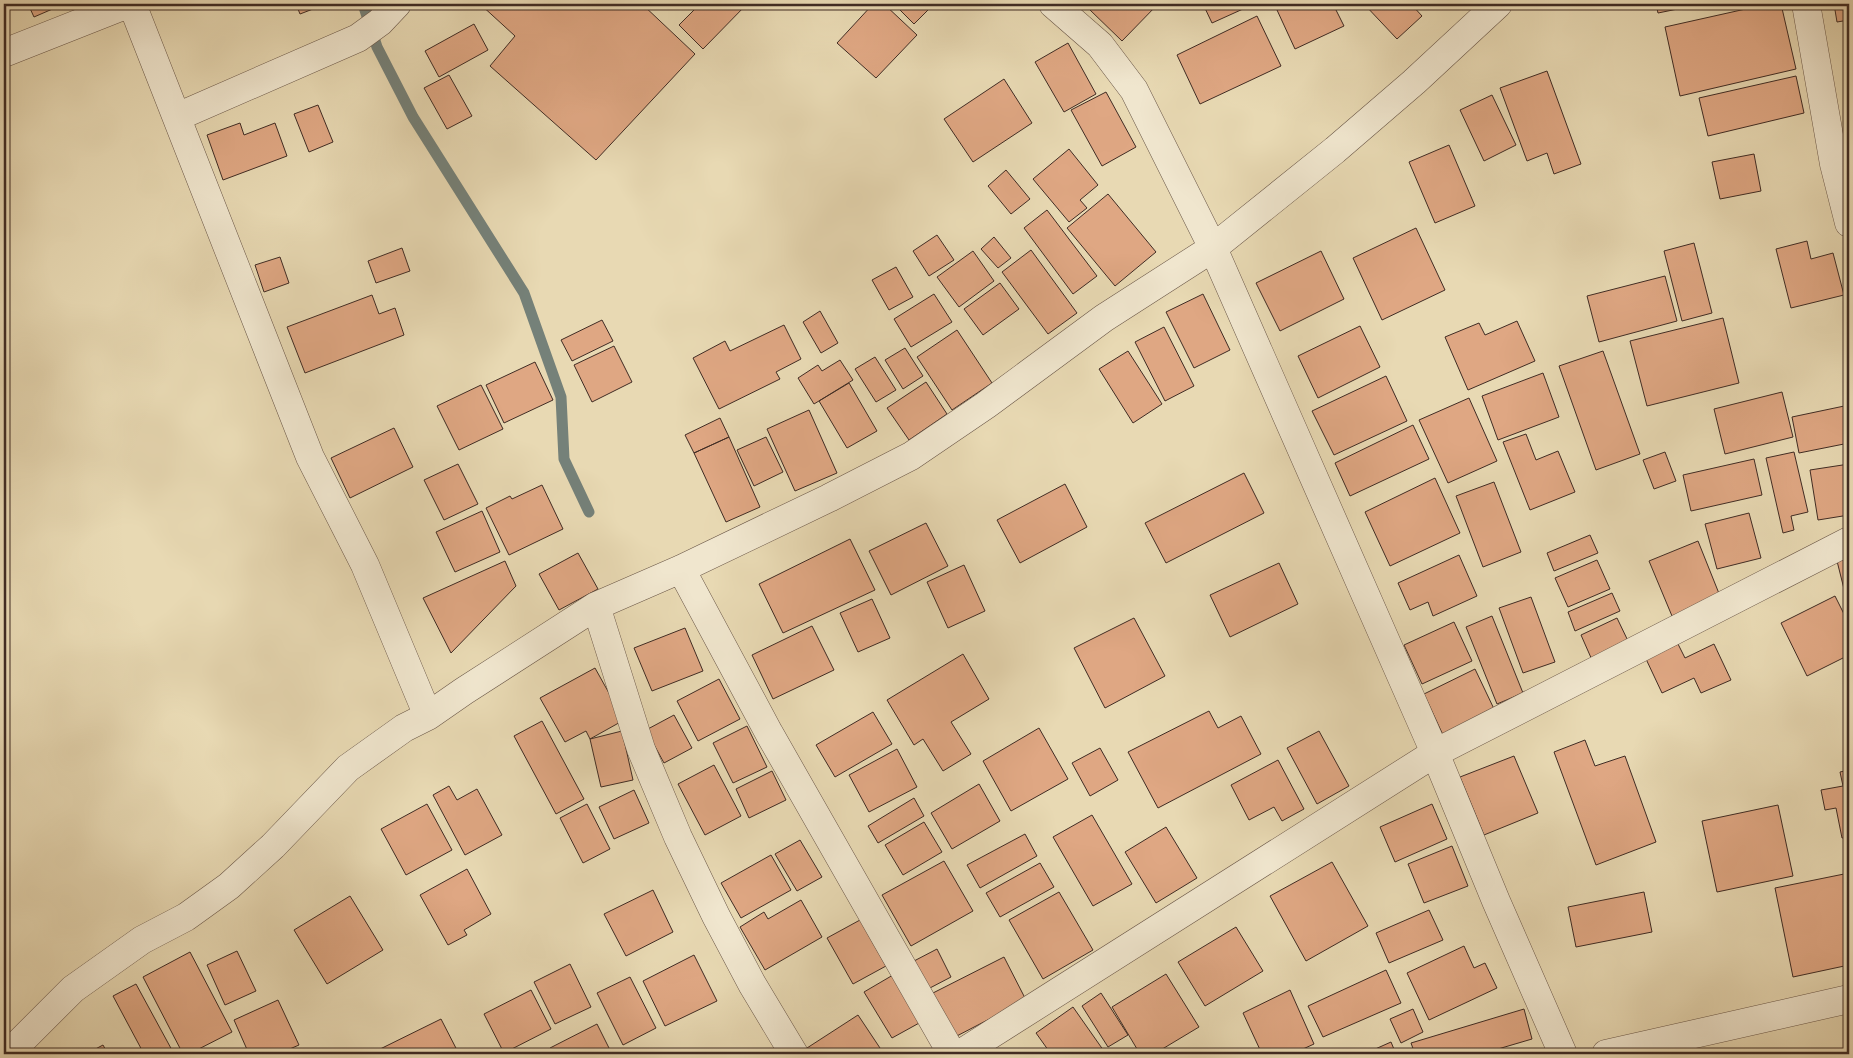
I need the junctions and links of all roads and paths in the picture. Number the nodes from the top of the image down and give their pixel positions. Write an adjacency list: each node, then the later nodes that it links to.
1 (130, 4): 6 (street); 7 (street)
2 (1053, 4): 9 (street)
3 (1498, 4): 9 (street)
4 (1806, 4): 8 (street)
5 (389, 13): 7 (street)
6 (4, 53)
7 (177, 117): 13 (street)
8 (1849, 223)
9 (1213, 248): 11 (street); 14 (street)
10 (1849, 541): 14 (street)
11 (681, 569): 12 (street); 18 (street)
12 (596, 606): 13 (street); 17 (street)
13 (428, 716): 16 (street)
14 (1435, 753): 19 (street); 20 (street)
15 (1849, 999): 21 (street)
16 (8, 1054)
17 (794, 1054)
18 (952, 1054)
19 (960, 1054)
20 (1563, 1054)
21 (1606, 1054)

